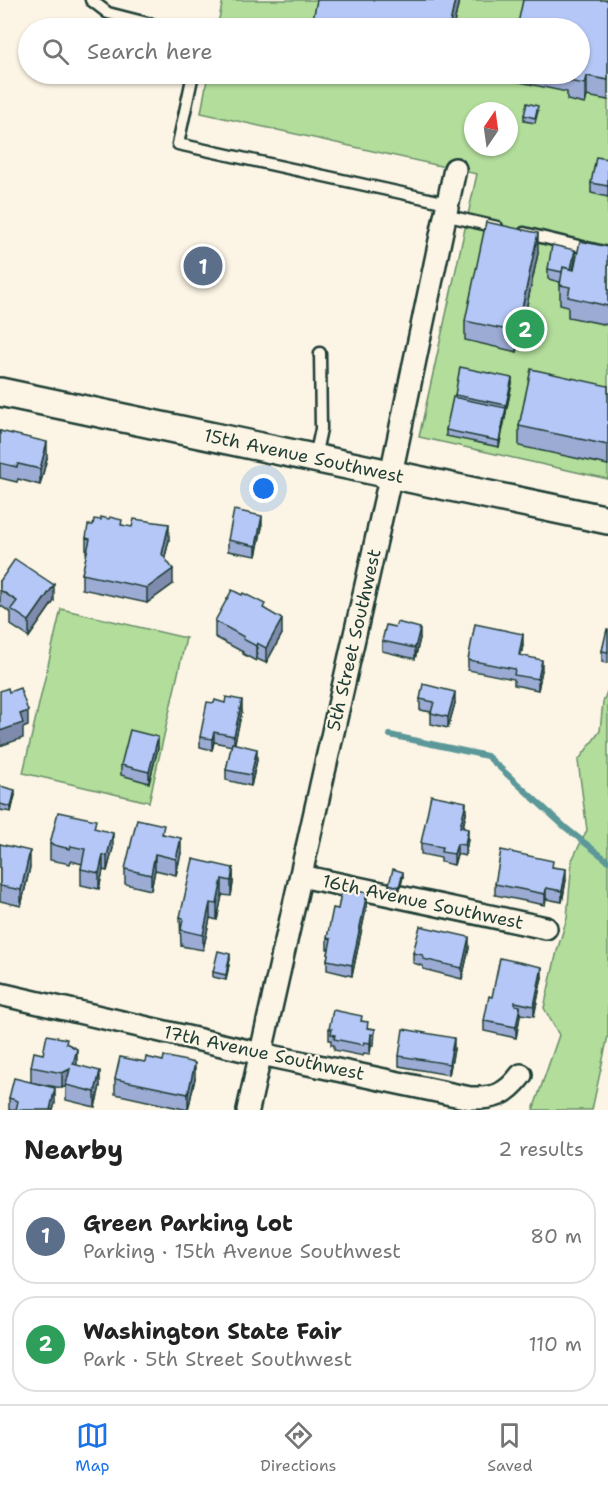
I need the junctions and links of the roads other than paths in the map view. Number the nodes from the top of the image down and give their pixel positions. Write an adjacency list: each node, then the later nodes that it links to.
1 (91, 0): 2 (lane)
2 (128, 18)
3 (191, 84): 5 (lane)
4 (454, 169): 5 (street, 5th Street Southwest)
5 (445, 209): 6 (lane); 10 (street, 5th Street Southwest)
6 (608, 253)
7 (320, 353): 9 (lane)
8 (0, 392): 9 (street, 15th Avenue Southwest)
9 (315, 457): 10 (street, 15th Avenue Southwest)
10 (391, 474): 11 (street, 15th Avenue Southwest); 12 (street, 5th Street Southwest)
11 (608, 520)
12 (301, 876): 13 (street, 16th Avenue Southwest); 15 (street, 5th Street Southwest)
13 (546, 928)
14 (0, 994): 15 (street, 17th Avenue Southwest)
15 (261, 1054): 16 (street, 17th Avenue Southwest); 17 (street, 5th Street Southwest)
16 (521, 1076)
17 (248, 1110)

